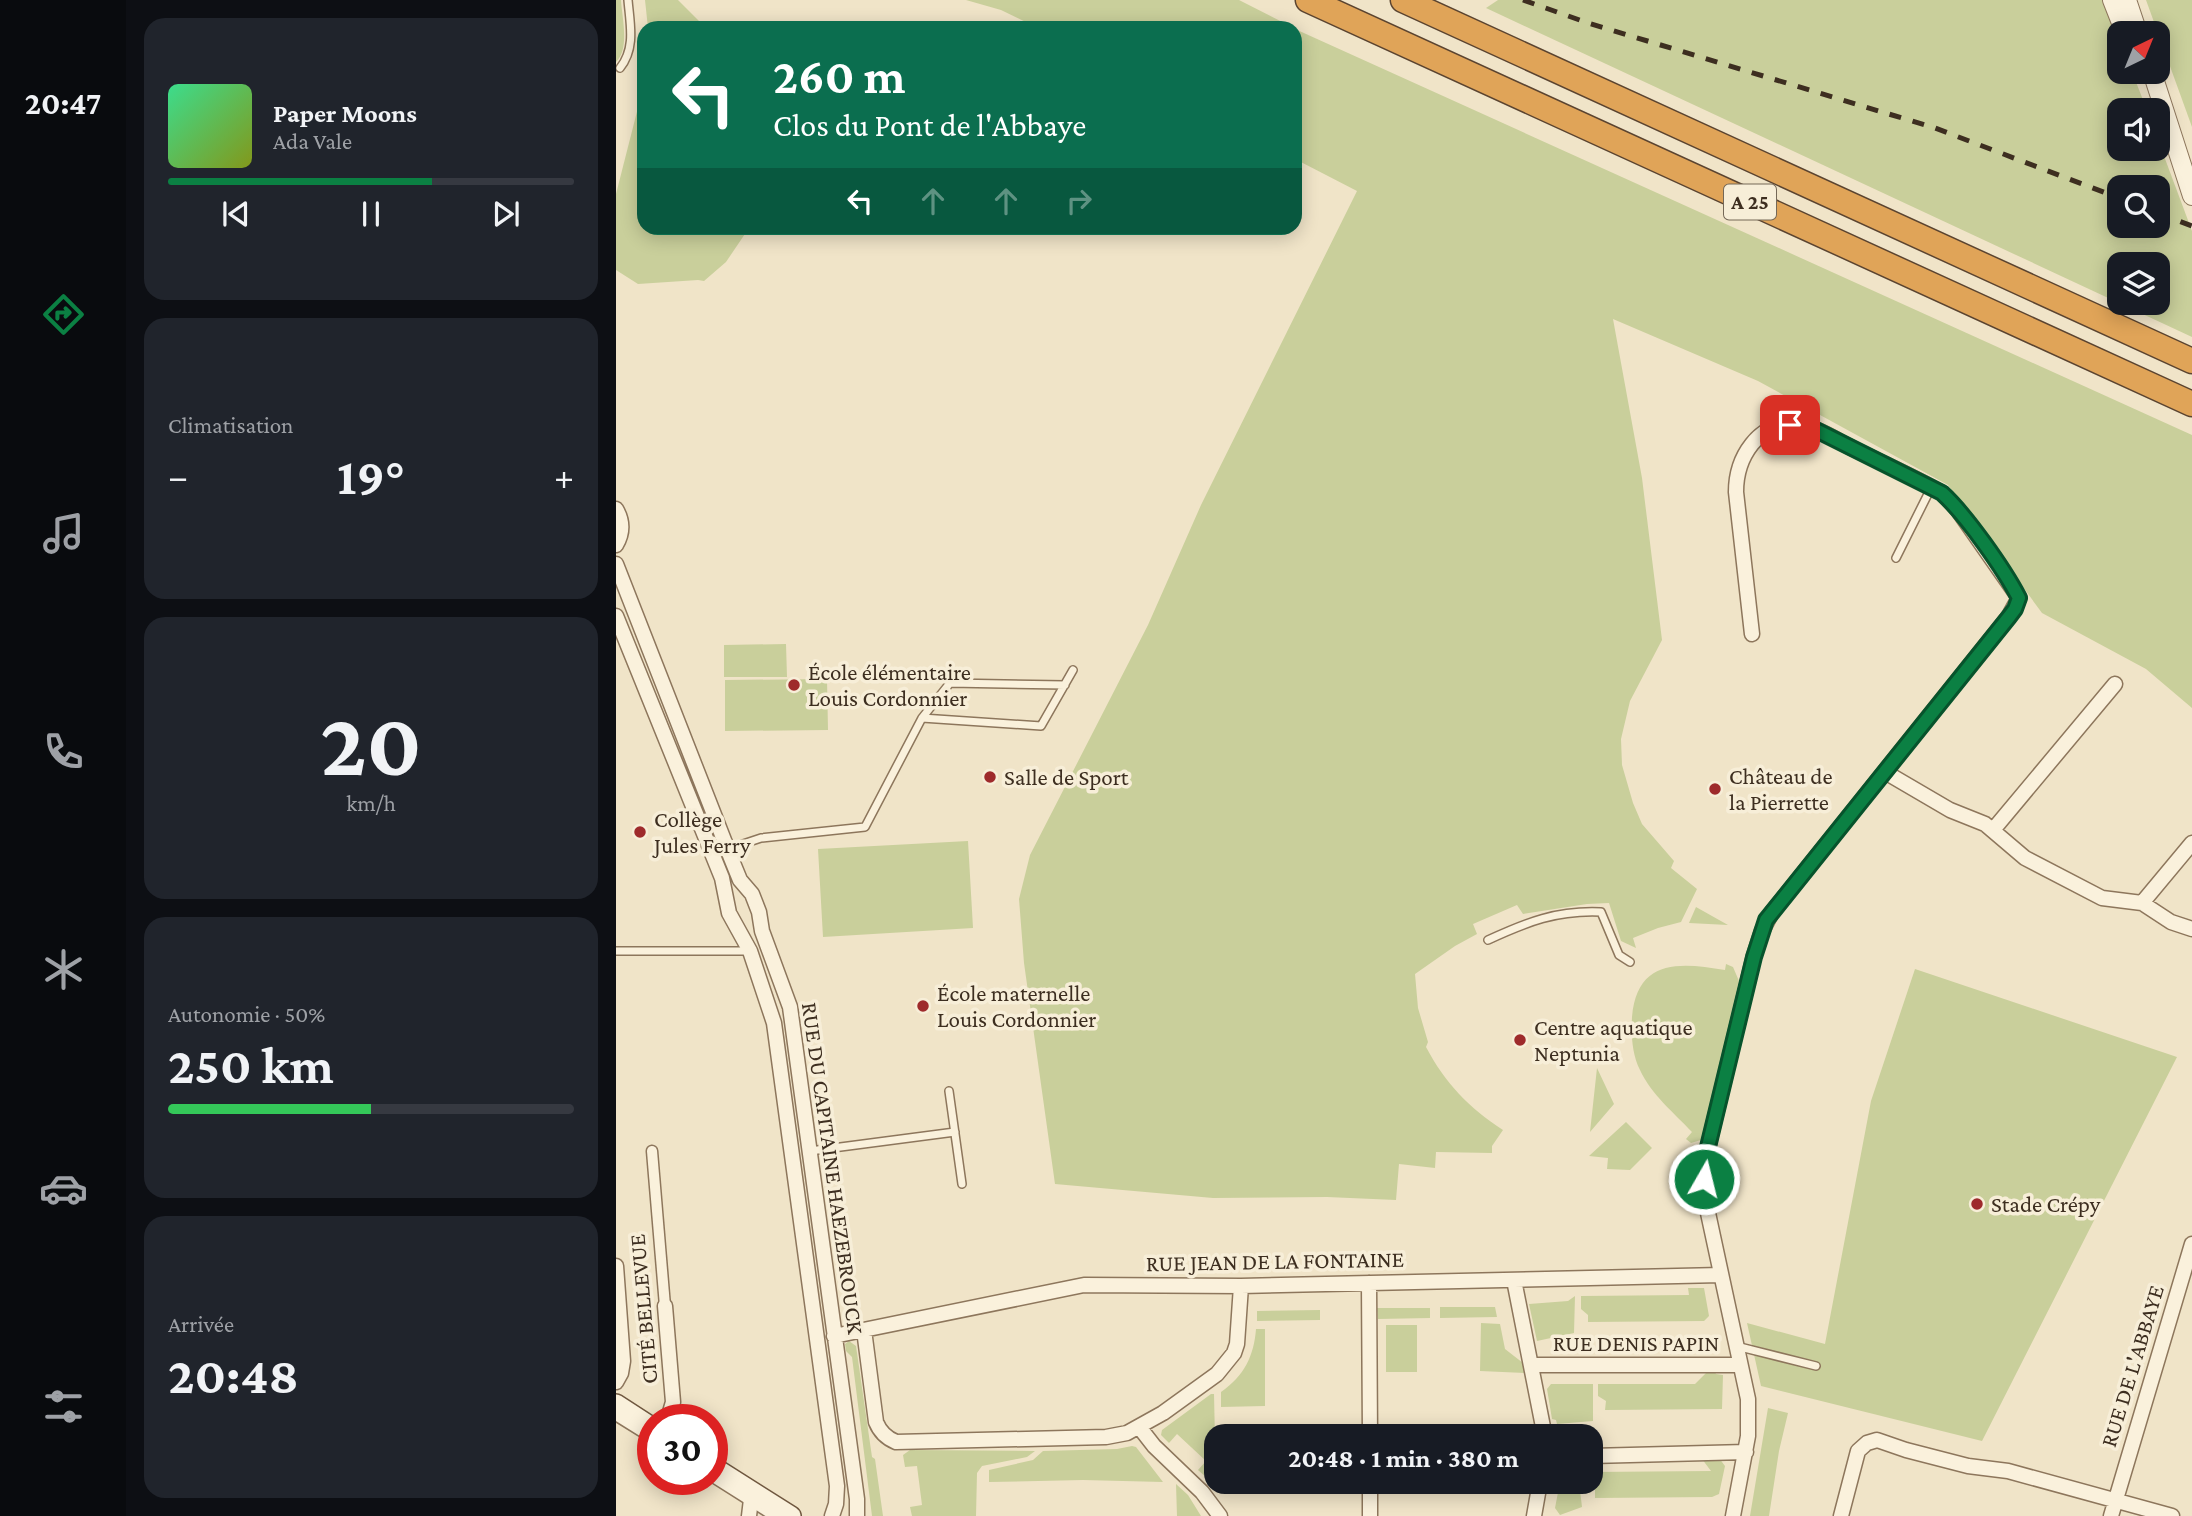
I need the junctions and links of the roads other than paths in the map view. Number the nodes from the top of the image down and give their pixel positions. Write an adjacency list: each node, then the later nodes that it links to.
1 (628, 0): 8 (lane)
2 (1308, 0): 14 (highway, A 25)
3 (1403, 0): 13 (highway, A 25)
4 (2112, 0): 6 (street)
5 (2127, 0): 7 (street)
6 (2120, 21)
7 (2134, 21)
8 (620, 68)
9 (2156, 84): 11 (street)
10 (2170, 141): 11 (street)
11 (2180, 162): 12 (street)
12 (2192, 196)
13 (2192, 361)
14 (2192, 404)
15 (1932, 487): 18 (lane); 21 (street); 26 (street)
16 (616, 509): 17 (street)
17 (617, 546)
18 (1896, 558)
19 (616, 564): 29 (street, RUE DU CAPITAINE HAEZEBROUCK)
20 (616, 616): 34 (street, RUE DU CAPITAINE HAEZEBROUCK)
21 (1752, 634)
22 (1073, 670): 24 (lane)
23 (2115, 684): 27 (street)
24 (1065, 685): 25 (lane); 25 (lane)
25 (922, 718): 29 (lane)
26 (1885, 772): 27 (street); 45 (street)
27 (1993, 830): 30 (street)
28 (2192, 843): 30 (street)
29 (728, 849): 36 (street, RUE DU CAPITAINE HAEZEBROUCK)
30 (2142, 902): 31 (street)
31 (2192, 929)
32 (1488, 940): 35 (lane)
33 (616, 951): 34 (lane)
34 (750, 951): 37 (street, RUE DU CAPITAINE HAEZEBROUCK)
35 (1630, 962)
36 (782, 982): 37 (lane); 41 (street, RUE DU CAPITAINE HAEZEBROUCK)
37 (764, 989): 75 (street, RUE DU CAPITAINE HAEZEBROUCK)
38 (949, 1091): 39 (lane)
39 (955, 1132): 41 (lane); 42 (lane)
40 (652, 1151): 49 (street, CITÉ BELLEVUE)
41 (810, 1151): 51 (street, RUE DU CAPITAINE HAEZEBROUCK)
42 (962, 1184)
43 (2192, 1244): 71 (street, RUE DE L'ABBAYE)
44 (616, 1266): 56 (street)
45 (1721, 1275): 46 (street, RUE JEAN DE LA FONTAINE); 52 (street)
46 (1514, 1280): 47 (street, RUE JEAN DE LA FONTAINE); 54 (street)
47 (1369, 1283): 48 (street, RUE JEAN DE LA FONTAINE); 61 (street)
48 (1241, 1286): 50 (street, RUE JEAN DE LA FONTAINE); 63 (street)
49 (666, 1306): 58 (street, CITÉ BELLEVUE)
50 (864, 1330): 51 (street, RUE JEAN DE LA FONTAINE); 63 (street)
51 (834, 1336): 76 (street, RUE DU CAPITAINE HAEZEBROUCK)
52 (1735, 1346): 53 (street); 55 (lane)
53 (1740, 1365): 54 (street, RUE DENIS PAPIN); 65 (street)
54 (1532, 1366): 62 (street)
55 (1816, 1366)
56 (616, 1382)
57 (616, 1404): 60 (main road)
58 (672, 1404)
59 (616, 1417): 64 (lane)
60 (637, 1418)
61 (1370, 1424)
62 (1543, 1424)
63 (1140, 1428): 77 (street)
64 (637, 1430)
65 (1746, 1452): 66 (street); 80 (street)
66 (1603, 1456)
67 (728, 1482): 72 (main road)
68 (728, 1489): 72 (lane)
69 (1370, 1494): 78 (street)
70 (1538, 1494): 79 (street)
71 (2115, 1500): 81 (street); 82 (street, RUE DE L'ABBAYE); 83 (street)
72 (750, 1503): 73 (lane); 74 (main road)
73 (772, 1516)
74 (791, 1516)
75 (832, 1516)
76 (857, 1516)
77 (1220, 1516)
78 (1370, 1516)
79 (1534, 1516)
80 (1733, 1516)
81 (1841, 1516)
82 (2111, 1516)
83 (2172, 1516)

